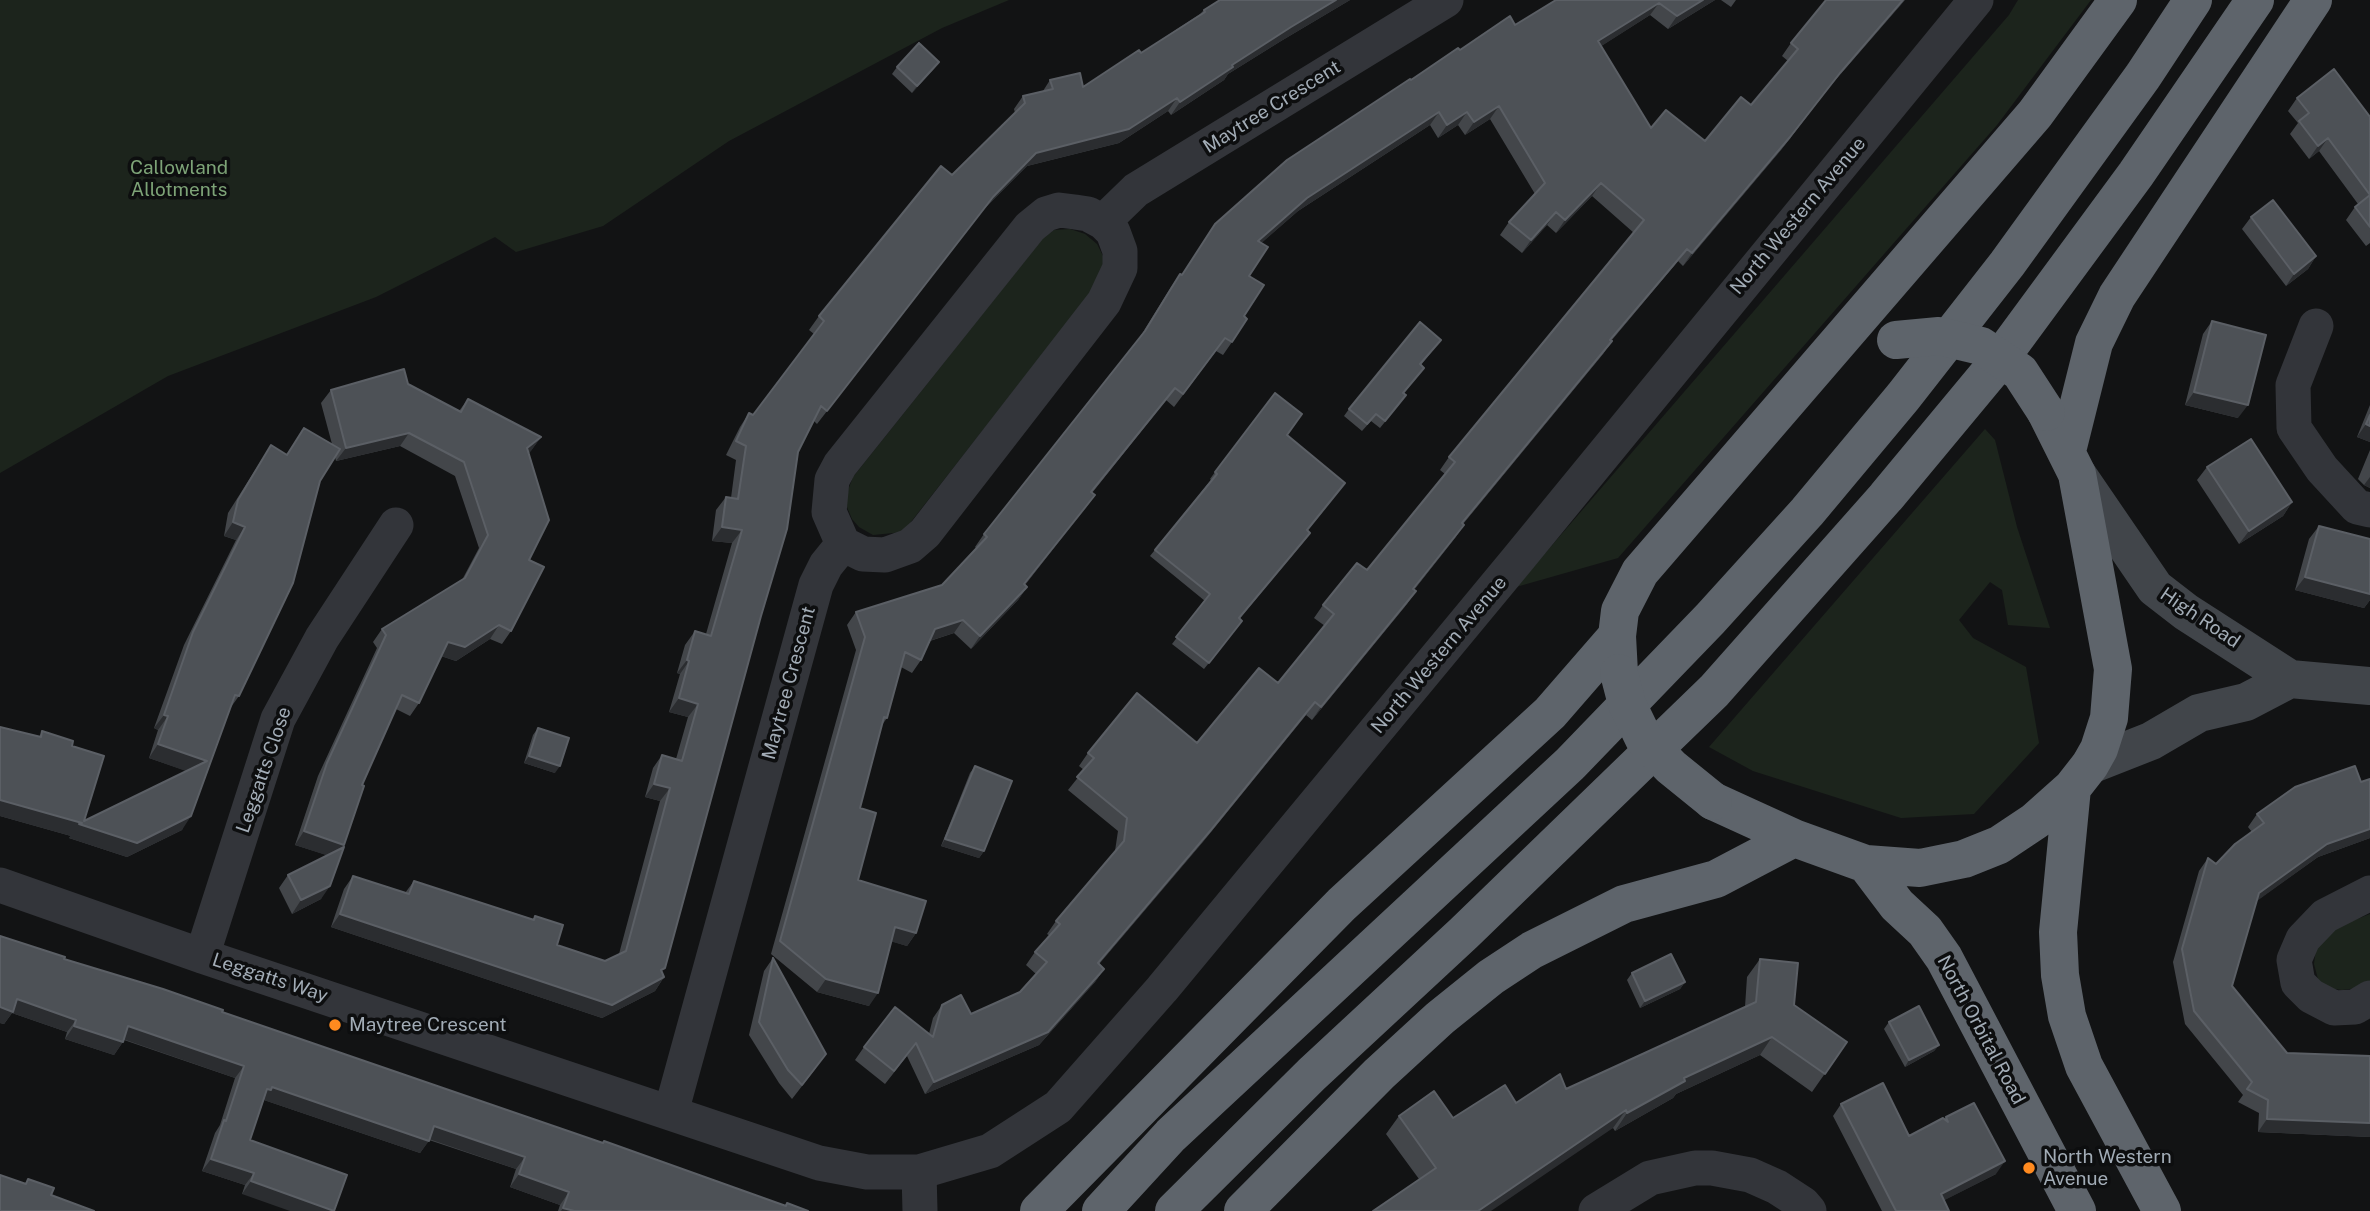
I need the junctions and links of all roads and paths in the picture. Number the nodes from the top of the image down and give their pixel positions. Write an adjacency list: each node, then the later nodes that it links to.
1 (1447, 0): 7 (street, Maytree Crescent)
2 (1976, 0): 26 (street, North Western Avenue)
3 (2118, 0): 9 (highway)
4 (2193, 0): 29 (highway)
5 (2255, 0): 30 (highway)
6 (2313, 0): 10 (highway)
7 (1103, 222): 13 (street); 13 (street)
8 (2316, 326): 11 (street)
9 (1816, 368): 10 (highway, bridge); 14 (highway)
10 (2072, 463): 15 (street, High Road); 17 (highway)
11 (2370, 510)
12 (396, 525): 22 (street, Leggatts Close)
13 (843, 544): 24 (street, Maytree Crescent)
14 (1618, 655): 18 (highway, bridge); 28 (highway)
15 (2290, 678): 16 (street, High Road); 17 (street)
16 (2370, 686)
17 (2081, 776): 19 (highway); 35 (highway)
18 (1794, 838): 19 (highway); 31 (highway)
19 (1866, 864): 34 (highway, North Orbital Road)
20 (0, 885): 22 (street, Leggatts Way)
21 (2370, 893): 23 (street)
22 (202, 956): 24 (street, Leggatts Way)
23 (2370, 998)
24 (671, 1112): 25 (street, Leggatts Way)
25 (819, 1163): 26 (street, North Western Avenue)
26 (919, 1172): 27 (street)
27 (919, 1211)
28 (1039, 1211)
29 (1101, 1211)
30 (1174, 1211)
31 (1243, 1211)
32 (1595, 1211): 33 (street)
33 (1809, 1211)
34 (2077, 1211)
35 (2162, 1211)

